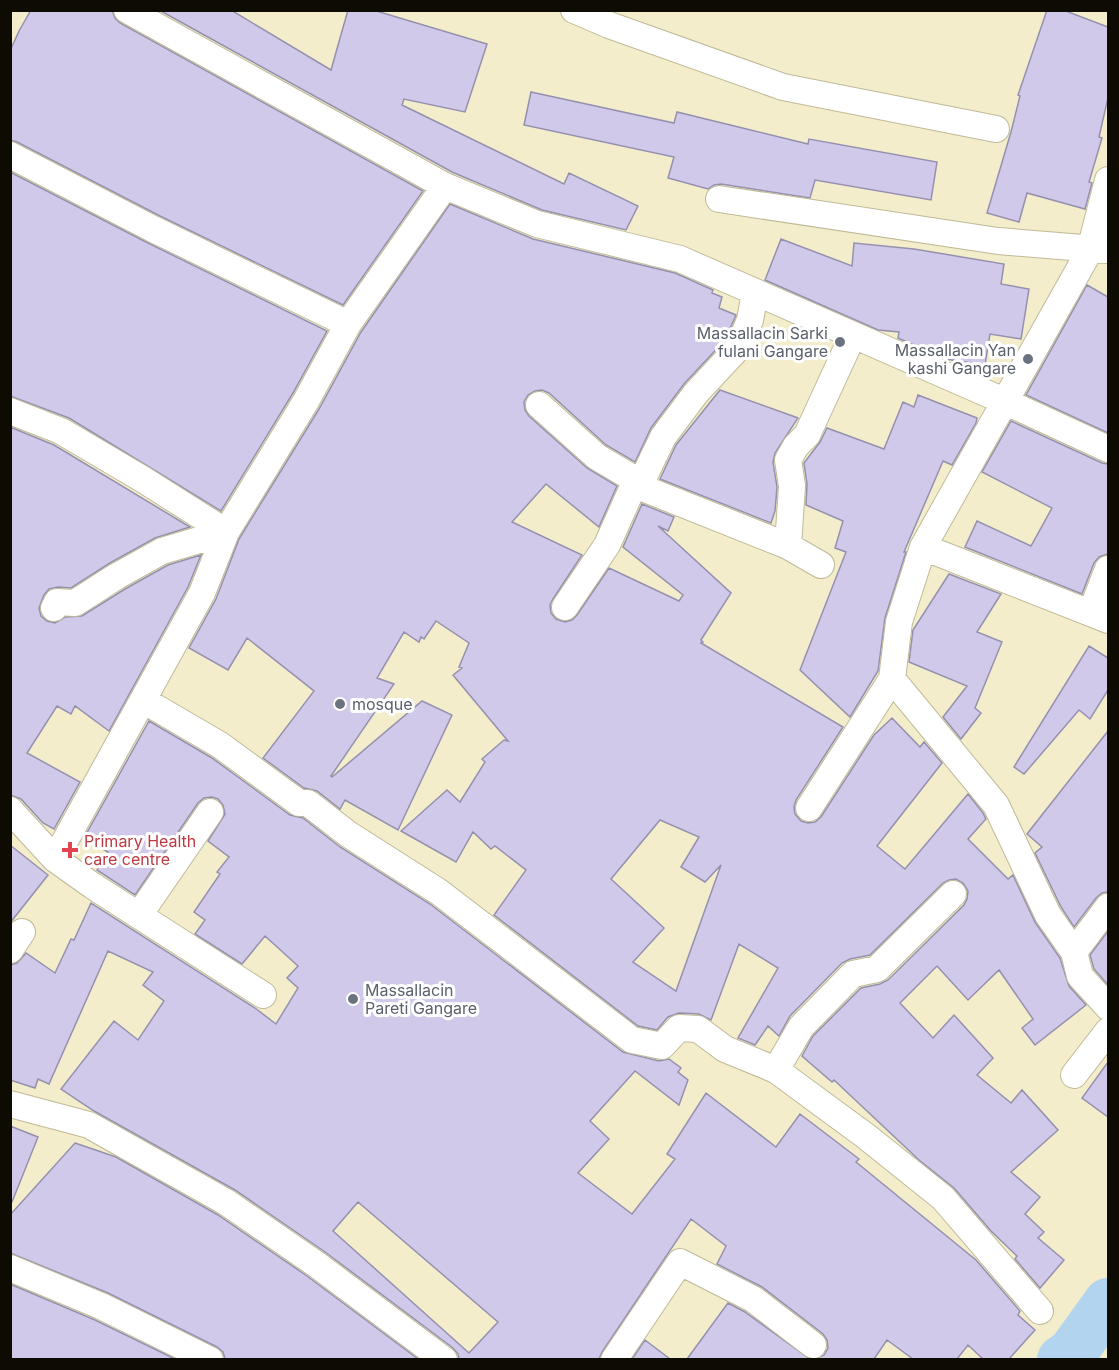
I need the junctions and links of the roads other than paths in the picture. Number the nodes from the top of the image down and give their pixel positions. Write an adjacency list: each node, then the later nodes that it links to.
1 (127, 10): 6 (street)
2 (574, 10): 3 (street)
3 (996, 129)
4 (10, 155): 10 (street)
5 (1108, 180): 8 (street)
6 (446, 186): 9 (street); 10 (street)
7 (719, 199): 8 (street)
8 (1099, 250): 12 (street)
9 (755, 293): 11 (street); 16 (street)
10 (348, 324): 17 (street)
11 (854, 335): 12 (street); 18 (street)
12 (1004, 401): 15 (street); 19 (street)
13 (539, 405): 16 (street)
14 (10, 411): 17 (street)
15 (1108, 449)
16 (638, 482): 18 (street); 22 (street)
17 (225, 532): 23 (street); 26 (street)
18 (788, 546): 20 (street)
19 (923, 548): 24 (street); 25 (street)
20 (821, 565)
21 (1108, 568): 24 (street)
22 (565, 607)
23 (54, 608)
24 (1100, 617)
25 (892, 679): 27 (street); 34 (street)
26 (142, 700): 30 (street); 38 (street)
27 (809, 808)
28 (10, 810): 30 (street)
29 (210, 812): 33 (street)
30 (55, 859): 33 (street)
31 (954, 894): 38 (street)
32 (1108, 907): 34 (street)
33 (139, 915): 35 (street)
34 (1074, 952): 36 (street)
35 (263, 995)
36 (1108, 1007)
37 (1108, 1030): 39 (street)
38 (776, 1070): 42 (street)
39 (1074, 1075)
40 (10, 1104): 45 (street)
41 (10, 1268): 44 (street)
42 (1040, 1311)
43 (813, 1345): 46 (street)
44 (210, 1359)
45 (444, 1359)
46 (614, 1359)

